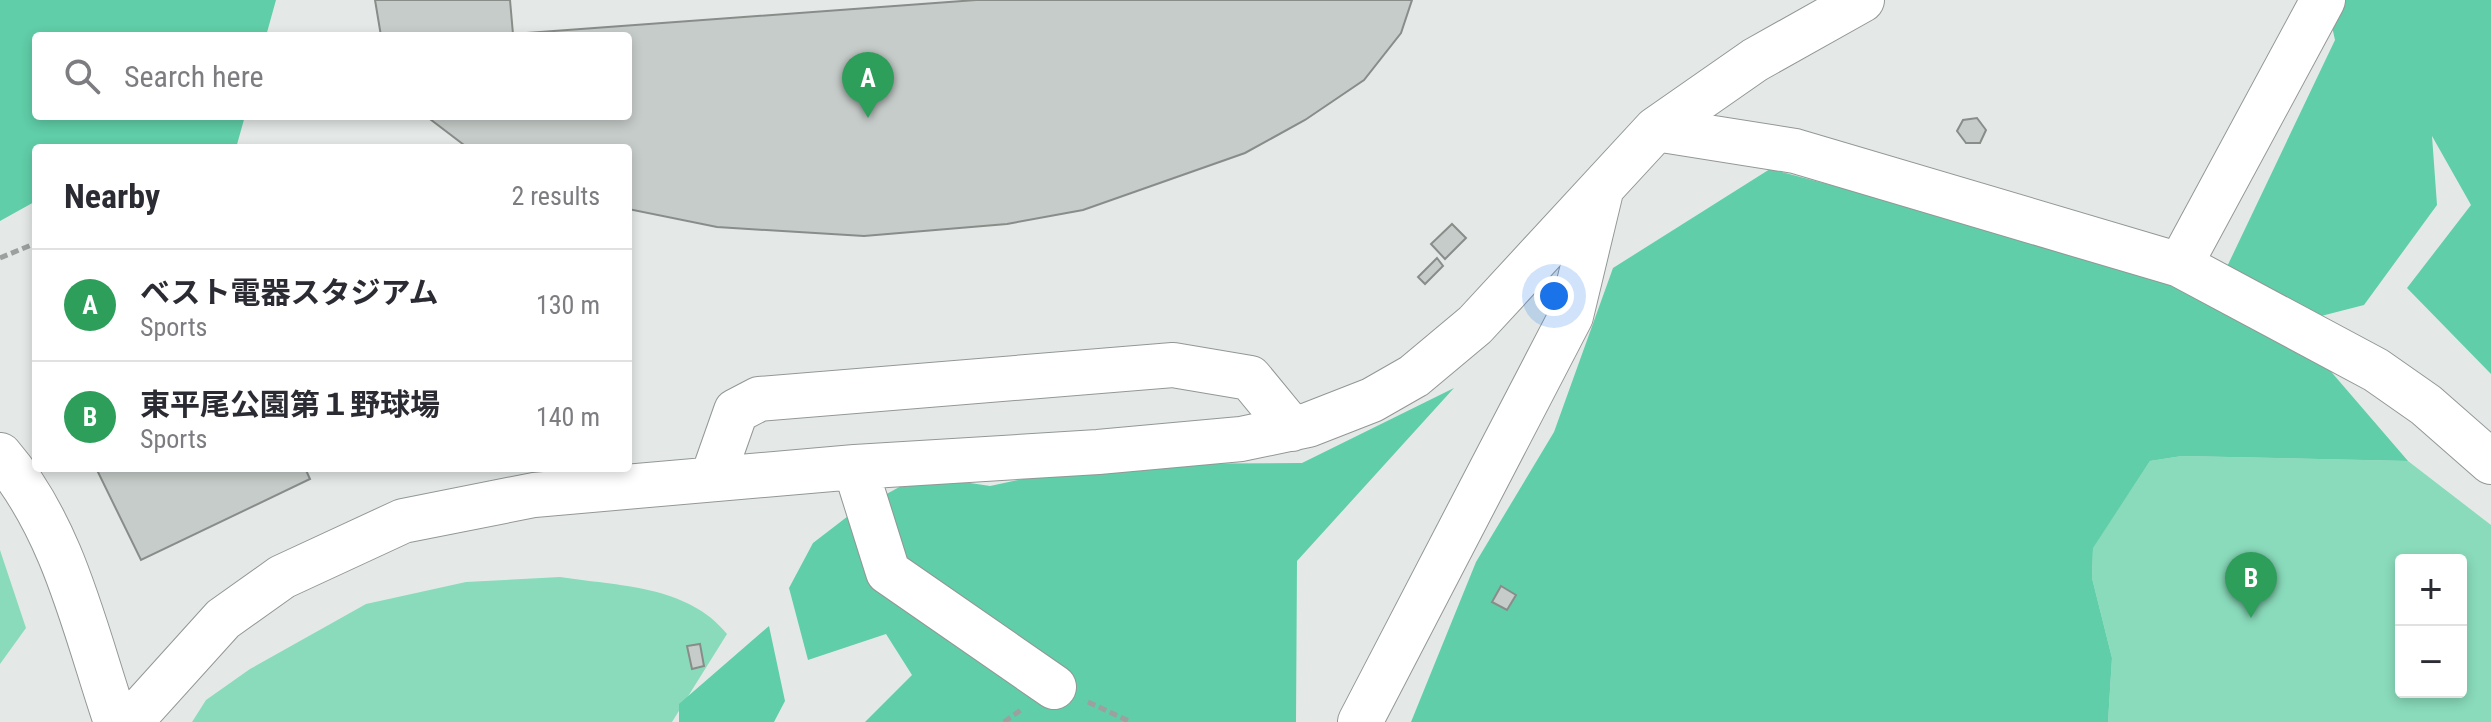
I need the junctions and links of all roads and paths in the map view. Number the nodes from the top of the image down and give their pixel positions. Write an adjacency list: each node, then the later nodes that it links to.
1 (2323, 0): 7 (street)
2 (1850, 4): 3 (street)
3 (1656, 129): 4 (street); 7 (street)
4 (1602, 188): 8 (street); 16 (street)
5 (32, 245): 6 (path)
6 (0, 258)
7 (2180, 265): 10 (street)
8 (1292, 429): 11 (street); 12 (street)
9 (0, 455): 14 (street)
10 (2491, 462)
11 (855, 467): 12 (street); 13 (street)
12 (712, 479): 15 (street)
13 (1054, 687)
14 (116, 722)
15 (130, 722)
16 (1360, 722)

